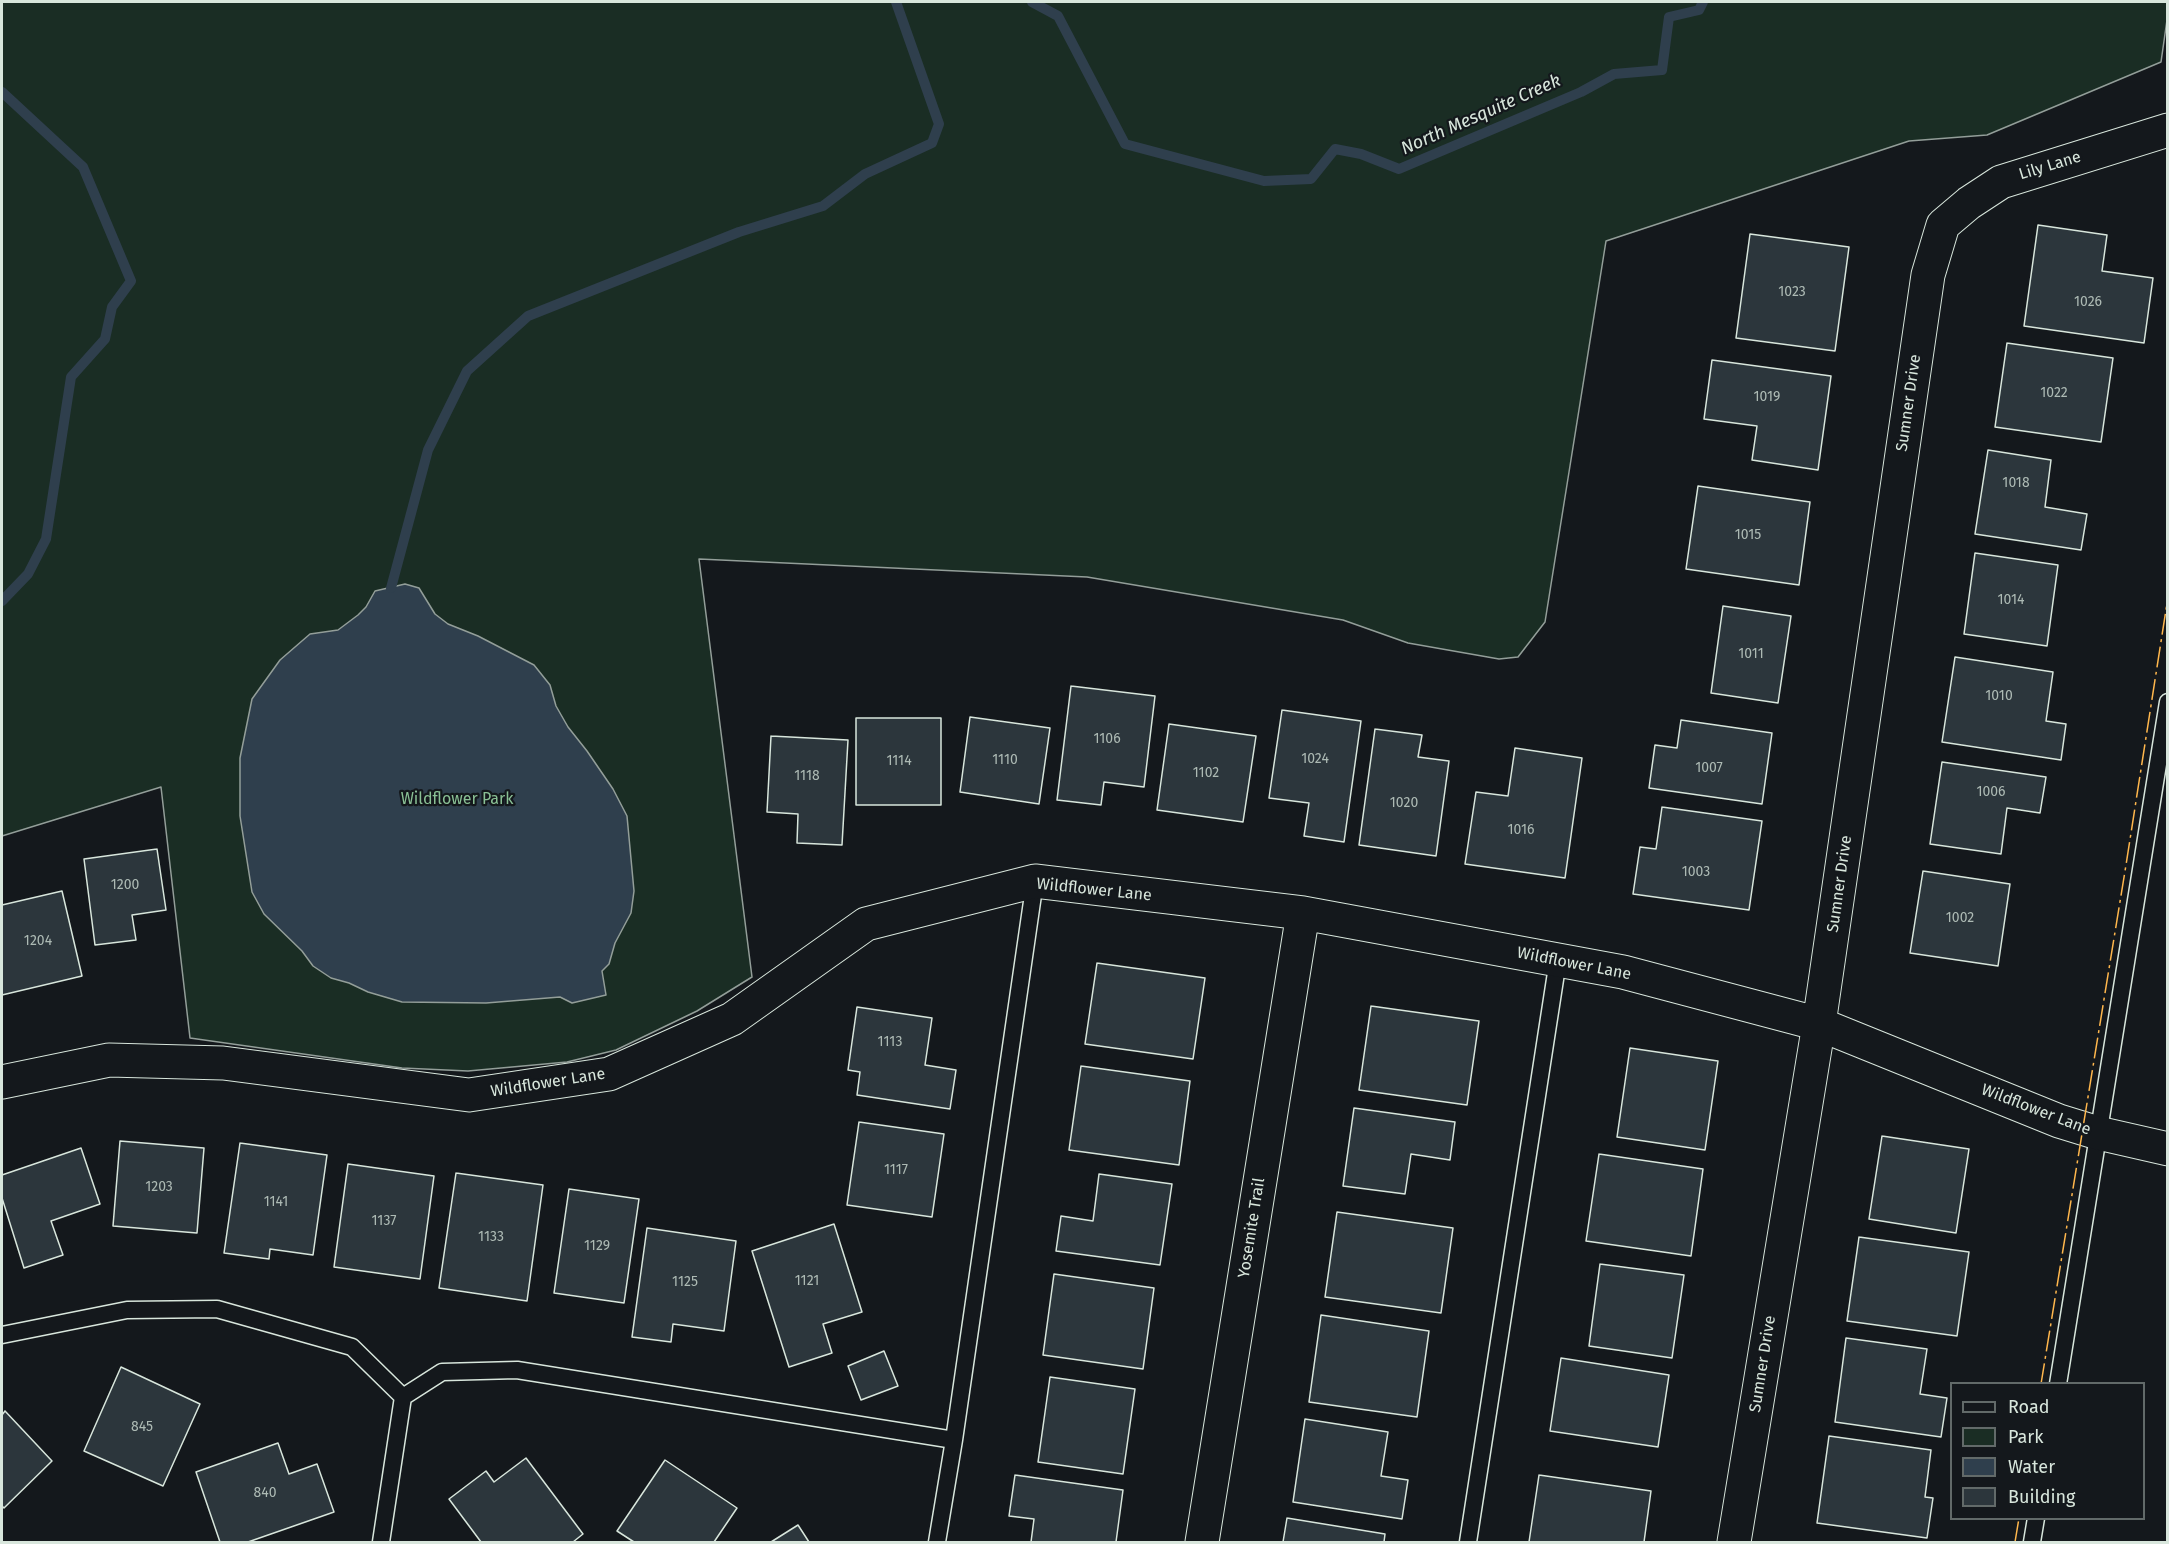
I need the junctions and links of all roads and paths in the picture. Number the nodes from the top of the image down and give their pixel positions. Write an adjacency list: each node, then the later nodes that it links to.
1 (2168, 130): 2 (street, Lily Lane)
2 (1943, 225): 7 (street, Sumner Drive)
3 (2168, 702): 9 (lane)
4 (1035, 882): 5 (street, Wildflower Lane); 8 (street, Wildflower Lane); 14 (lane)
5 (1303, 913): 6 (street, Wildflower Lane); 18 (street, Yosemite Trail)
6 (1558, 960): 7 (street, Wildflower Lane); 19 (lane)
7 (1819, 1024): 9 (street, Wildflower Lane); 20 (street, Sumner Drive)
8 (2, 1082)
9 (2098, 1133): 10 (street, Wildflower Lane); 12 (lane)
10 (2168, 1149)
11 (2, 1335): 13 (lane)
12 (2058, 1382)
13 (403, 1397): 14 (lane); 16 (lane)
14 (954, 1440): 17 (lane)
15 (2036, 1520): 21 (lane)
16 (381, 1542)
17 (937, 1542)
18 (1202, 1542)
19 (1468, 1542)
20 (1734, 1542)
21 (2032, 1542)

